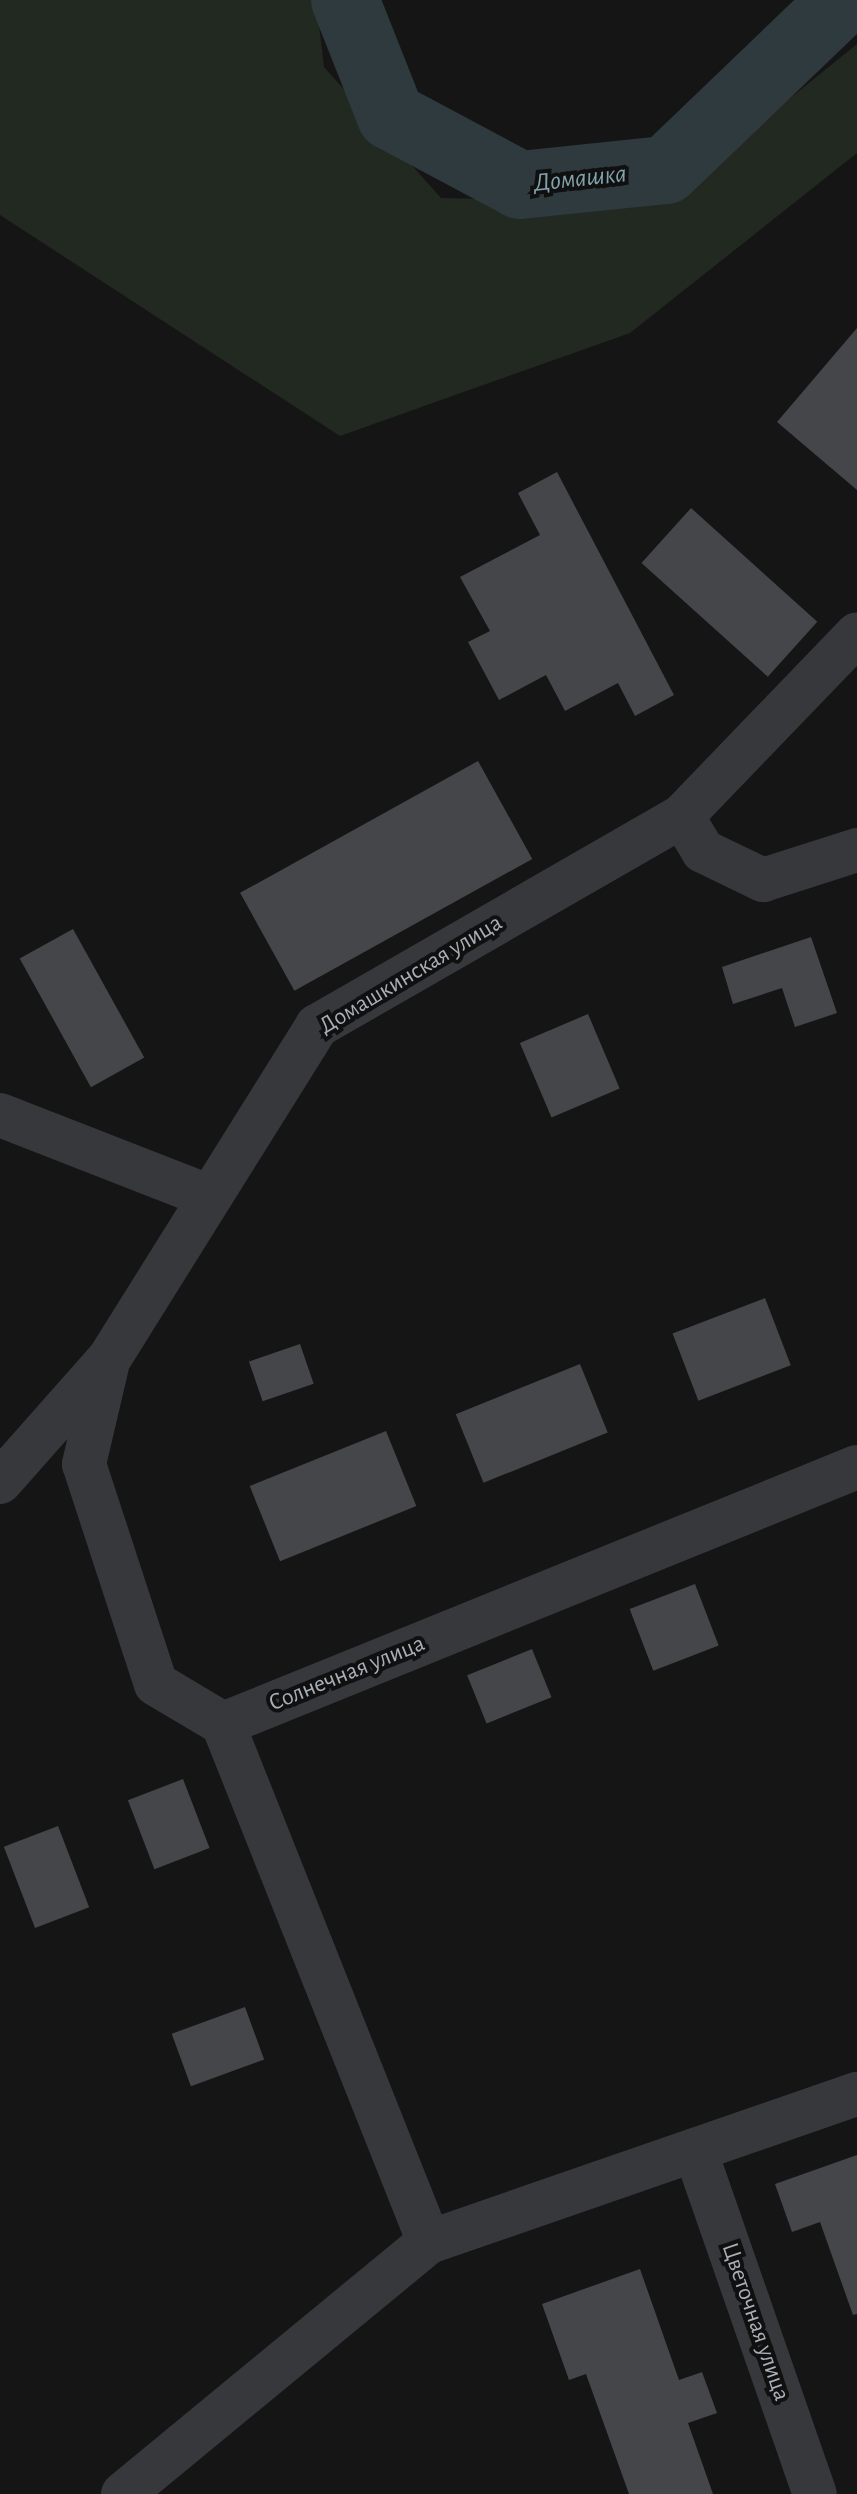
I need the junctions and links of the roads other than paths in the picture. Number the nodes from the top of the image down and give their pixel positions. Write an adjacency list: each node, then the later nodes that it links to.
1 (857, 634): 2 (street, Домашкинская улица)
2 (682, 816): 3 (street); 5 (street, Домашкинская улица)
3 (857, 850)
4 (0, 1115): 5 (street)
5 (210, 1197): 6 (street, Домашкинская улица)
6 (109, 1359): 8 (street, Домашкинская улица); 9 (street)
7 (857, 1467): 9 (street, Солнечная улица)
8 (0, 1482)
9 (223, 1724): 12 (street)
10 (857, 2094): 11 (street)
11 (695, 2150): 12 (street); 14 (street, Цветочная улица)
12 (429, 2242): 13 (street)
13 (123, 2494)
14 (815, 2494)

